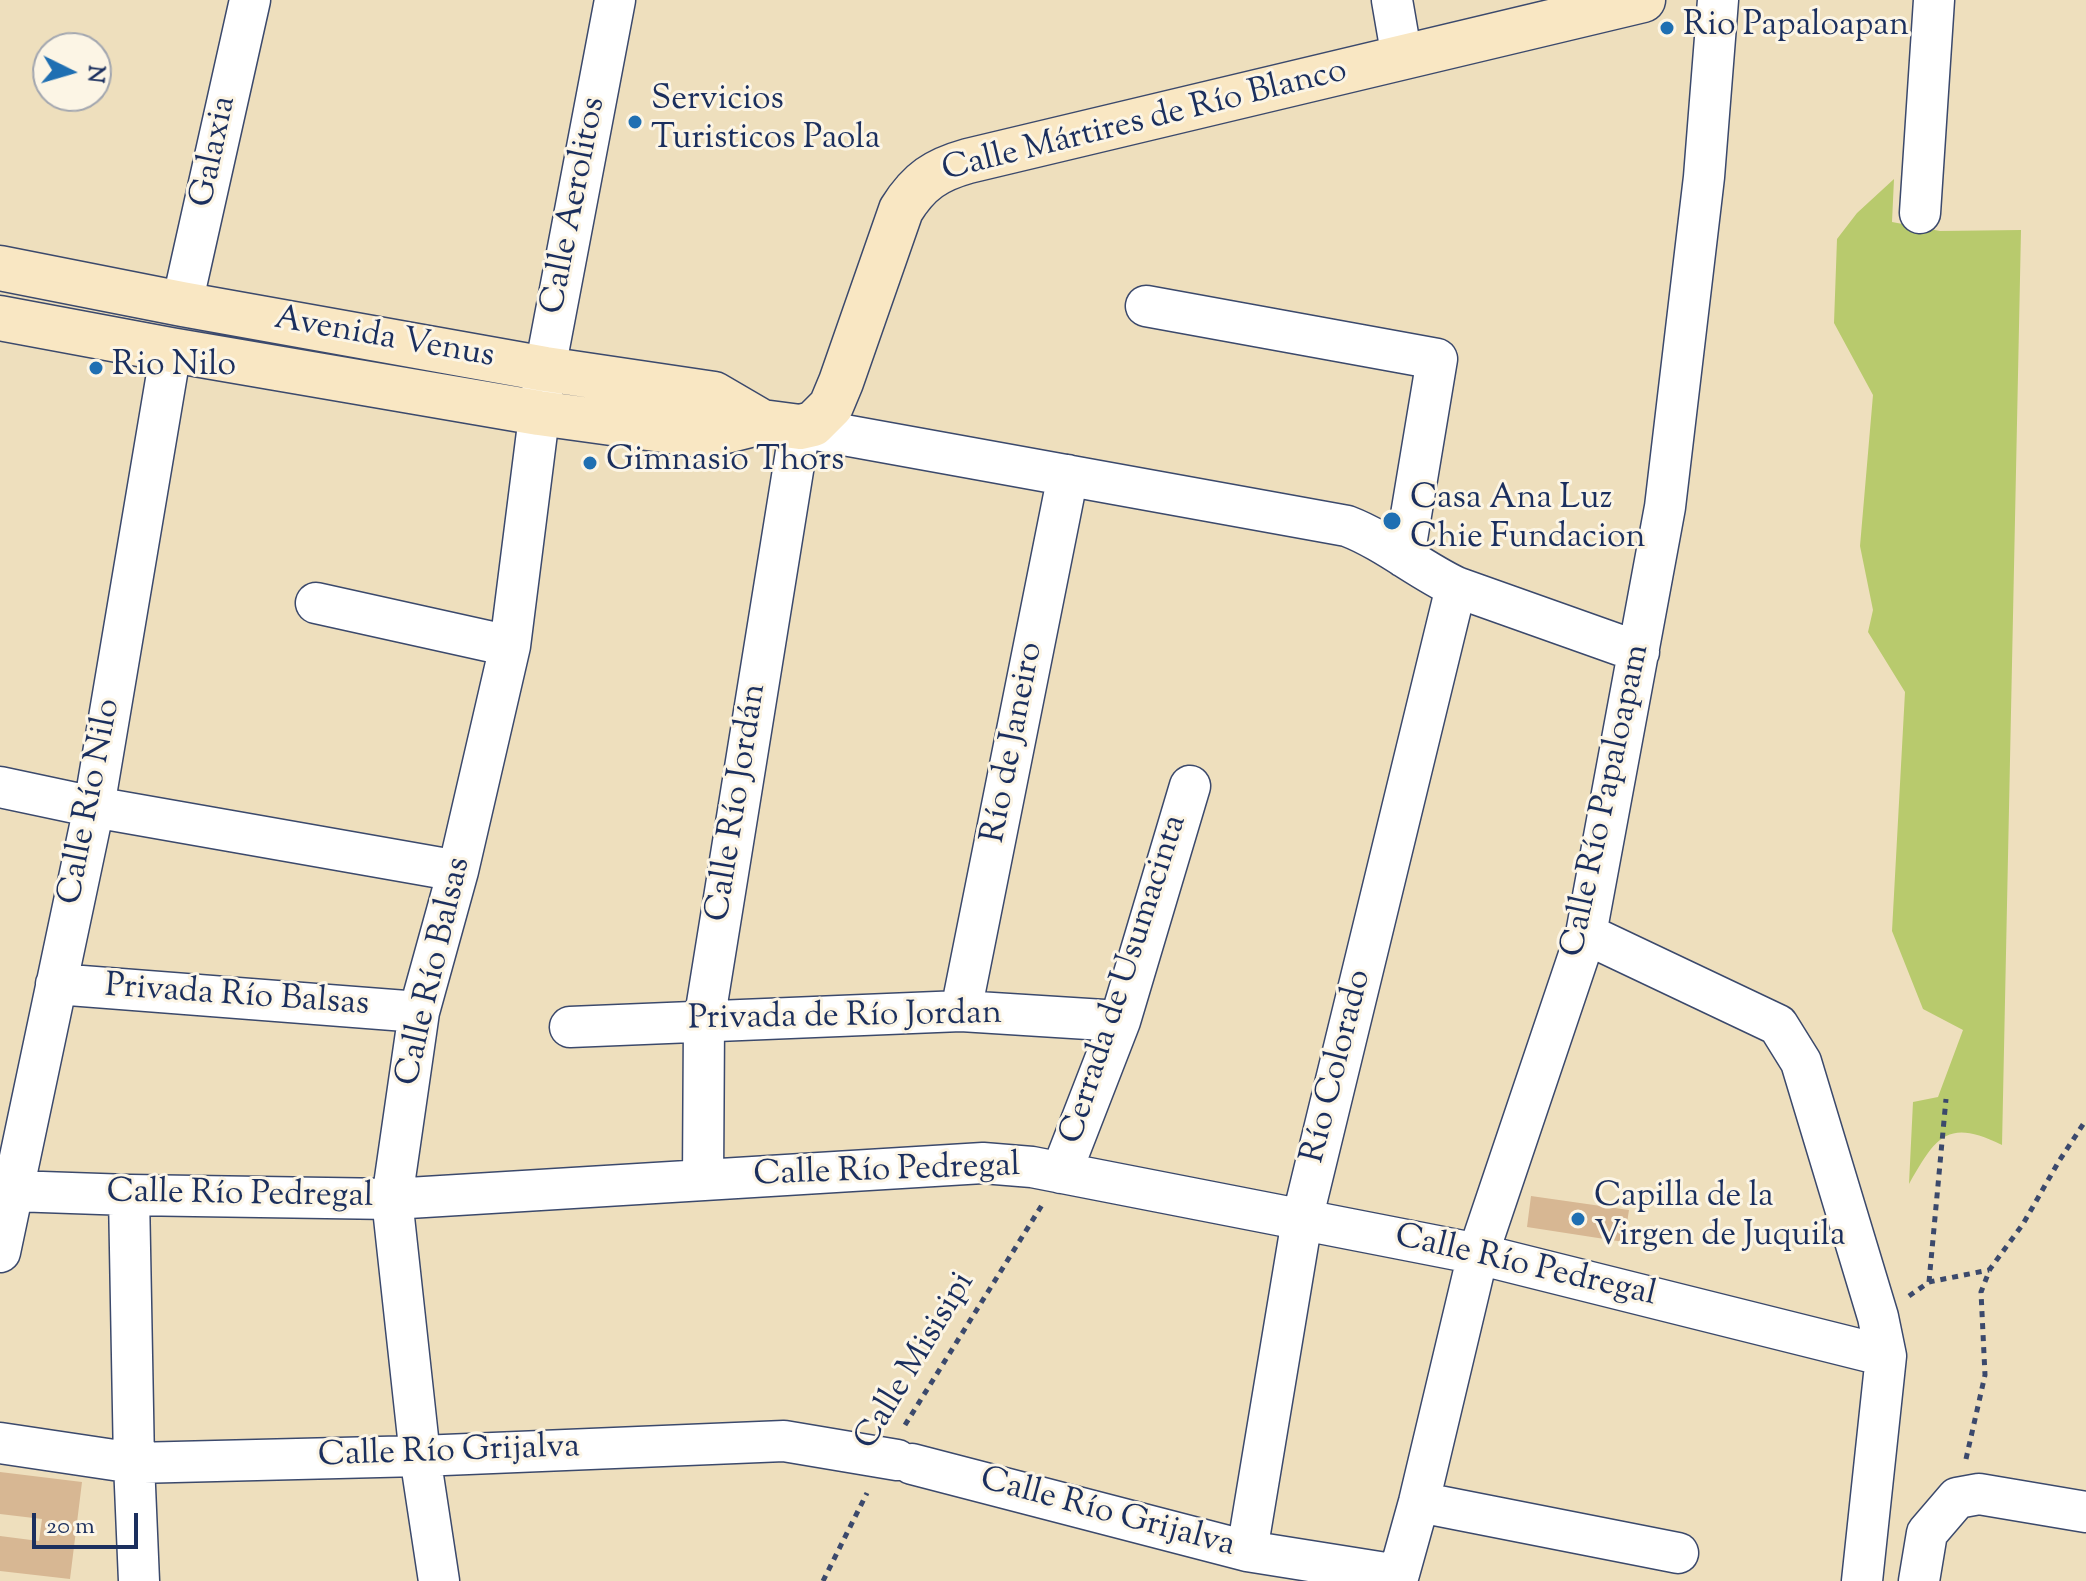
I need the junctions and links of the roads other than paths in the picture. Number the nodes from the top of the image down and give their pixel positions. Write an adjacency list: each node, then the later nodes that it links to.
1 (250, 0): 10 (street, Galaxia)
2 (615, 0): 14 (street, Calle Aerolitos)
3 (1392, 0): 7 (street)
4 (1718, 0): 22 (street, Calle Río Papaloapam)
5 (1934, 0): 8 (street)
6 (1634, 1): 7 (main road, Calle Mártires de Río Blanco)
7 (1402, 58): 16 (main road, Calle Mártires de Río Blanco)
8 (1920, 213)
9 (0, 268): 10 (main road, Avenida Venus)
10 (182, 304): 14 (main road, Avenida Venus)
11 (1146, 306): 18 (street)
12 (0, 318): 13 (main road, Avenida Venus)
13 (171, 350): 15 (main road, Avenida Venus); 25 (street, Calle Río Nilo)
14 (545, 369): 15 (street, Calle Aerolitos); 16 (main road, Avenida Venus)
15 (539, 413): 16 (main road, Avenida Venus); 21 (street, Calle Río Balsas)
16 (781, 425): 17 (street); 32 (street, Calle Río Jordán)
17 (1068, 475): 18 (street); 29 (street, Río de Janeiro)
18 (1404, 557): 19 (street)
19 (1456, 587): 22 (street); 40 (street, Río Colorado)
20 (316, 603): 21 (street)
21 (510, 646): 26 (street, Calle Río Balsas)
22 (1639, 652): 27 (street, Calle Río Papaloapam)
23 (1190, 786): 31 (street, Cerrada de Usumacinta)
24 (0, 787): 25 (street)
25 (94, 807): 26 (street); 28 (street, Calle Río Nilo)
26 (458, 871): 30 (street, Calle Río Balsas)
27 (1586, 934): 42 (street, Calle Río Papaloapam); 43 (street)
28 (56, 984): 30 (street, Privada Río Balsas); 34 (street, Calle Río Nilo)
29 (961, 1011): 31 (street, Privada de Río Jordan); 32 (street, Privada de Río Jordan)
30 (419, 1012): 39 (street, Calle Río Balsas)
31 (1120, 1021): 35 (street, Cerrada de Usumacinta)
32 (704, 1022): 33 (street, Privada de Río Jordan); 36 (street, Calle Río Jordán)
33 (570, 1027)
34 (14, 1118): 37 (street, Calle Río Nilo)
35 (1061, 1173): 36 (street, Calle Río Pedregal); 40 (street, Calle Río Pedregal)
36 (703, 1180): 39 (street, Calle Río Pedregal)
37 (13, 1191): 38 (street, Calle Río Pedregal); 41 (street, Calle Río Nilo)
38 (129, 1195): 39 (street, Calle Río Pedregal); 46 (street)
39 (392, 1199): 45 (street, Calle Río Balsas)
40 (1302, 1220): 42 (street, Calle Río Pedregal); 49 (street, Río Colorado)
41 (0, 1252)
42 (1478, 1254): 43 (street, Calle Río Pedregal); 47 (street, Calle Río Papaloapam)
43 (1886, 1356): 54 (street)
44 (0, 1443): 46 (street, Calle Río Grijalva)
45 (420, 1456): 46 (street, Calle Río Grijalva); 49 (street, Calle Río Grijalva); 53 (street, Calle Río Balsas)
46 (134, 1463): 52 (street)
47 (1419, 1502): 50 (street); 51 (street, Calle Río Papaloapam)
48 (2086, 1512): 55 (street)
49 (1247, 1551): 51 (street, Calle Río Grijalva)
50 (1678, 1553)
51 (1398, 1578)
52 (139, 1581)
53 (439, 1581)
54 (1862, 1581)
55 (1919, 1581)

